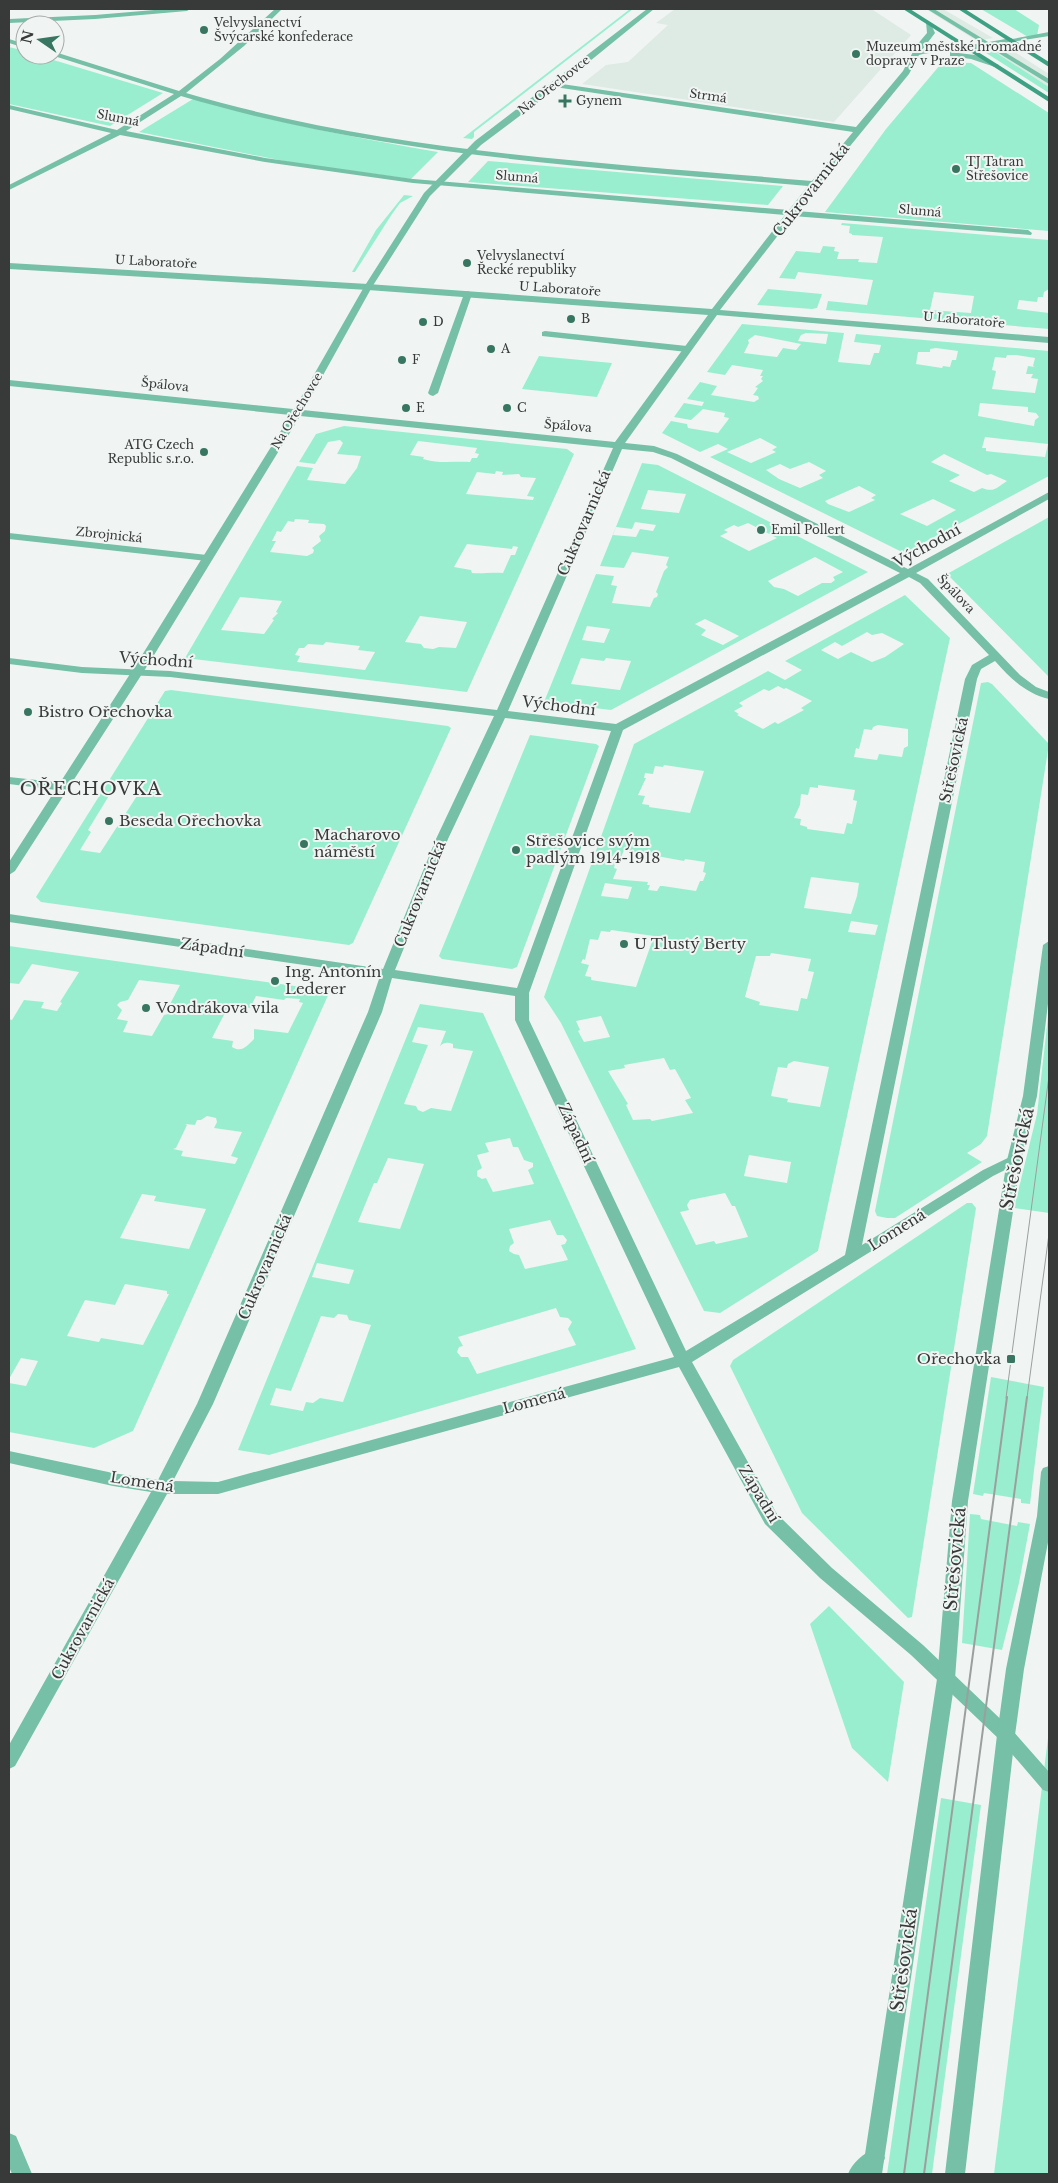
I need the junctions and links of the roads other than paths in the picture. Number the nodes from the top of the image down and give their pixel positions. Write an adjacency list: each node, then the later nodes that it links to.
1 (186, 9): 8 (street)
2 (279, 9): 23 (street)
3 (651, 9): 22 (street, Na Ořechovce)
4 (906, 9): 9 (main road)
5 (930, 9): 12 (street)
6 (938, 9): 12 (street)
7 (961, 9): 11 (main road)
8 (9, 21)
9 (928, 23): 13 (main road); 14 (street, Cukrovarnická)
10 (1049, 34): 11 (street)
11 (1011, 40): 12 (street); 18 (main road)
12 (992, 43): 13 (street); 20 (street); 21 (street)
13 (968, 47): 14 (street); 15 (street, Cukrovarnická); 17 (main road)
14 (915, 54): 19 (street, Cukrovarnická)
15 (948, 54): 17 (street, Cukrovarnická); 19 (street, Cukrovarnická)
16 (65, 58): 23 (street, Slunná)
17 (995, 65): 24 (main road)
18 (1049, 65)
19 (906, 72): 26 (street, Cukrovarnická)
20 (1049, 77)
21 (1049, 82)
22 (556, 85): 26 (street, Strmá); 28 (street, Na Ořechovce)
23 (182, 93): 27 (street); 28 (street, Slunná)
24 (1049, 100)
25 (9, 107): 27 (street, Slunná)
26 (858, 130): 30 (street, Cukrovarnická)
27 (118, 132): 29 (street, Slunná); 31 (street)
28 (467, 153): 29 (street, Na Ořechovce); 30 (street, Slunná)
29 (438, 183): 32 (street, Slunná); 35 (street, Na Ořechovce)
30 (815, 184): 32 (street, Cukrovarnická)
31 (11, 185)
32 (793, 213): 33 (street, Slunná); 37 (street, Cukrovarnická)
33 (1028, 233)
34 (9, 266): 35 (street, U Laboratoře)
35 (368, 287): 36 (street, U Laboratoře); 43 (street, Na Ořechovce)
36 (468, 294): 37 (street, U Laboratoře); 42 (street)
37 (715, 311): 39 (street, U Laboratoře); 40 (street, Cukrovarnická)
38 (545, 334): 40 (street)
39 (1049, 340)
40 (687, 349): 44 (street, Cukrovarnická)
41 (9, 383): 43 (street, Špálova)
42 (433, 393)
43 (297, 413): 44 (street, Špálova); 47 (street, Na Ořechovce)
44 (619, 444): 48 (street, Špálova); 53 (street, Cukrovarnická)
45 (1049, 495): 48 (street, Východní)
46 (9, 536): 47 (street, Zbrojnická)
47 (207, 558): 51 (street, Na Ořechovce)
48 (909, 573): 49 (street, Špálova); 54 (street, Východní)
49 (996, 656): 52 (street, Špálova); 63 (street, Střešovická)
50 (9, 661): 51 (street, Východní)
51 (138, 673): 53 (street, Východní); 56 (street, Na Ořechovce)
52 (1049, 696)
53 (501, 714): 54 (street, Východní); 60 (street, Cukrovarnická)
54 (618, 728): 61 (street)
55 (9, 780): 56 (street)
56 (64, 787): 57 (street, Na Ořechovce)
57 (9, 871)
58 (9, 918): 60 (street, Západní)
59 (1049, 945): 62 (street, Střešovická)
60 (388, 974): 61 (street, Západní); 67 (street, Cukrovarnická)
61 (522, 993): 64 (street, Západní)
62 (1014, 1160): 63 (street, Lomená); 68 (street, Střešovická)
63 (852, 1258): 64 (street, Lomená)
64 (683, 1360): 67 (street, Lomená); 68 (street, Západní)
65 (9, 1457): 67 (street, Lomená)
66 (1049, 1472): 69 (street)
67 (162, 1487): 70 (street, Cukrovarnická)
68 (946, 1679): 69 (street, Západní); 73 (street, Střešovická)
69 (1006, 1734): 71 (street, Západní); 76 (street)
70 (9, 1761)
71 (1049, 1784)
72 (9, 2143): 74 (street)
73 (873, 2166): 75 (street)
74 (22, 2174)
75 (858, 2174)
76 (955, 2174)

